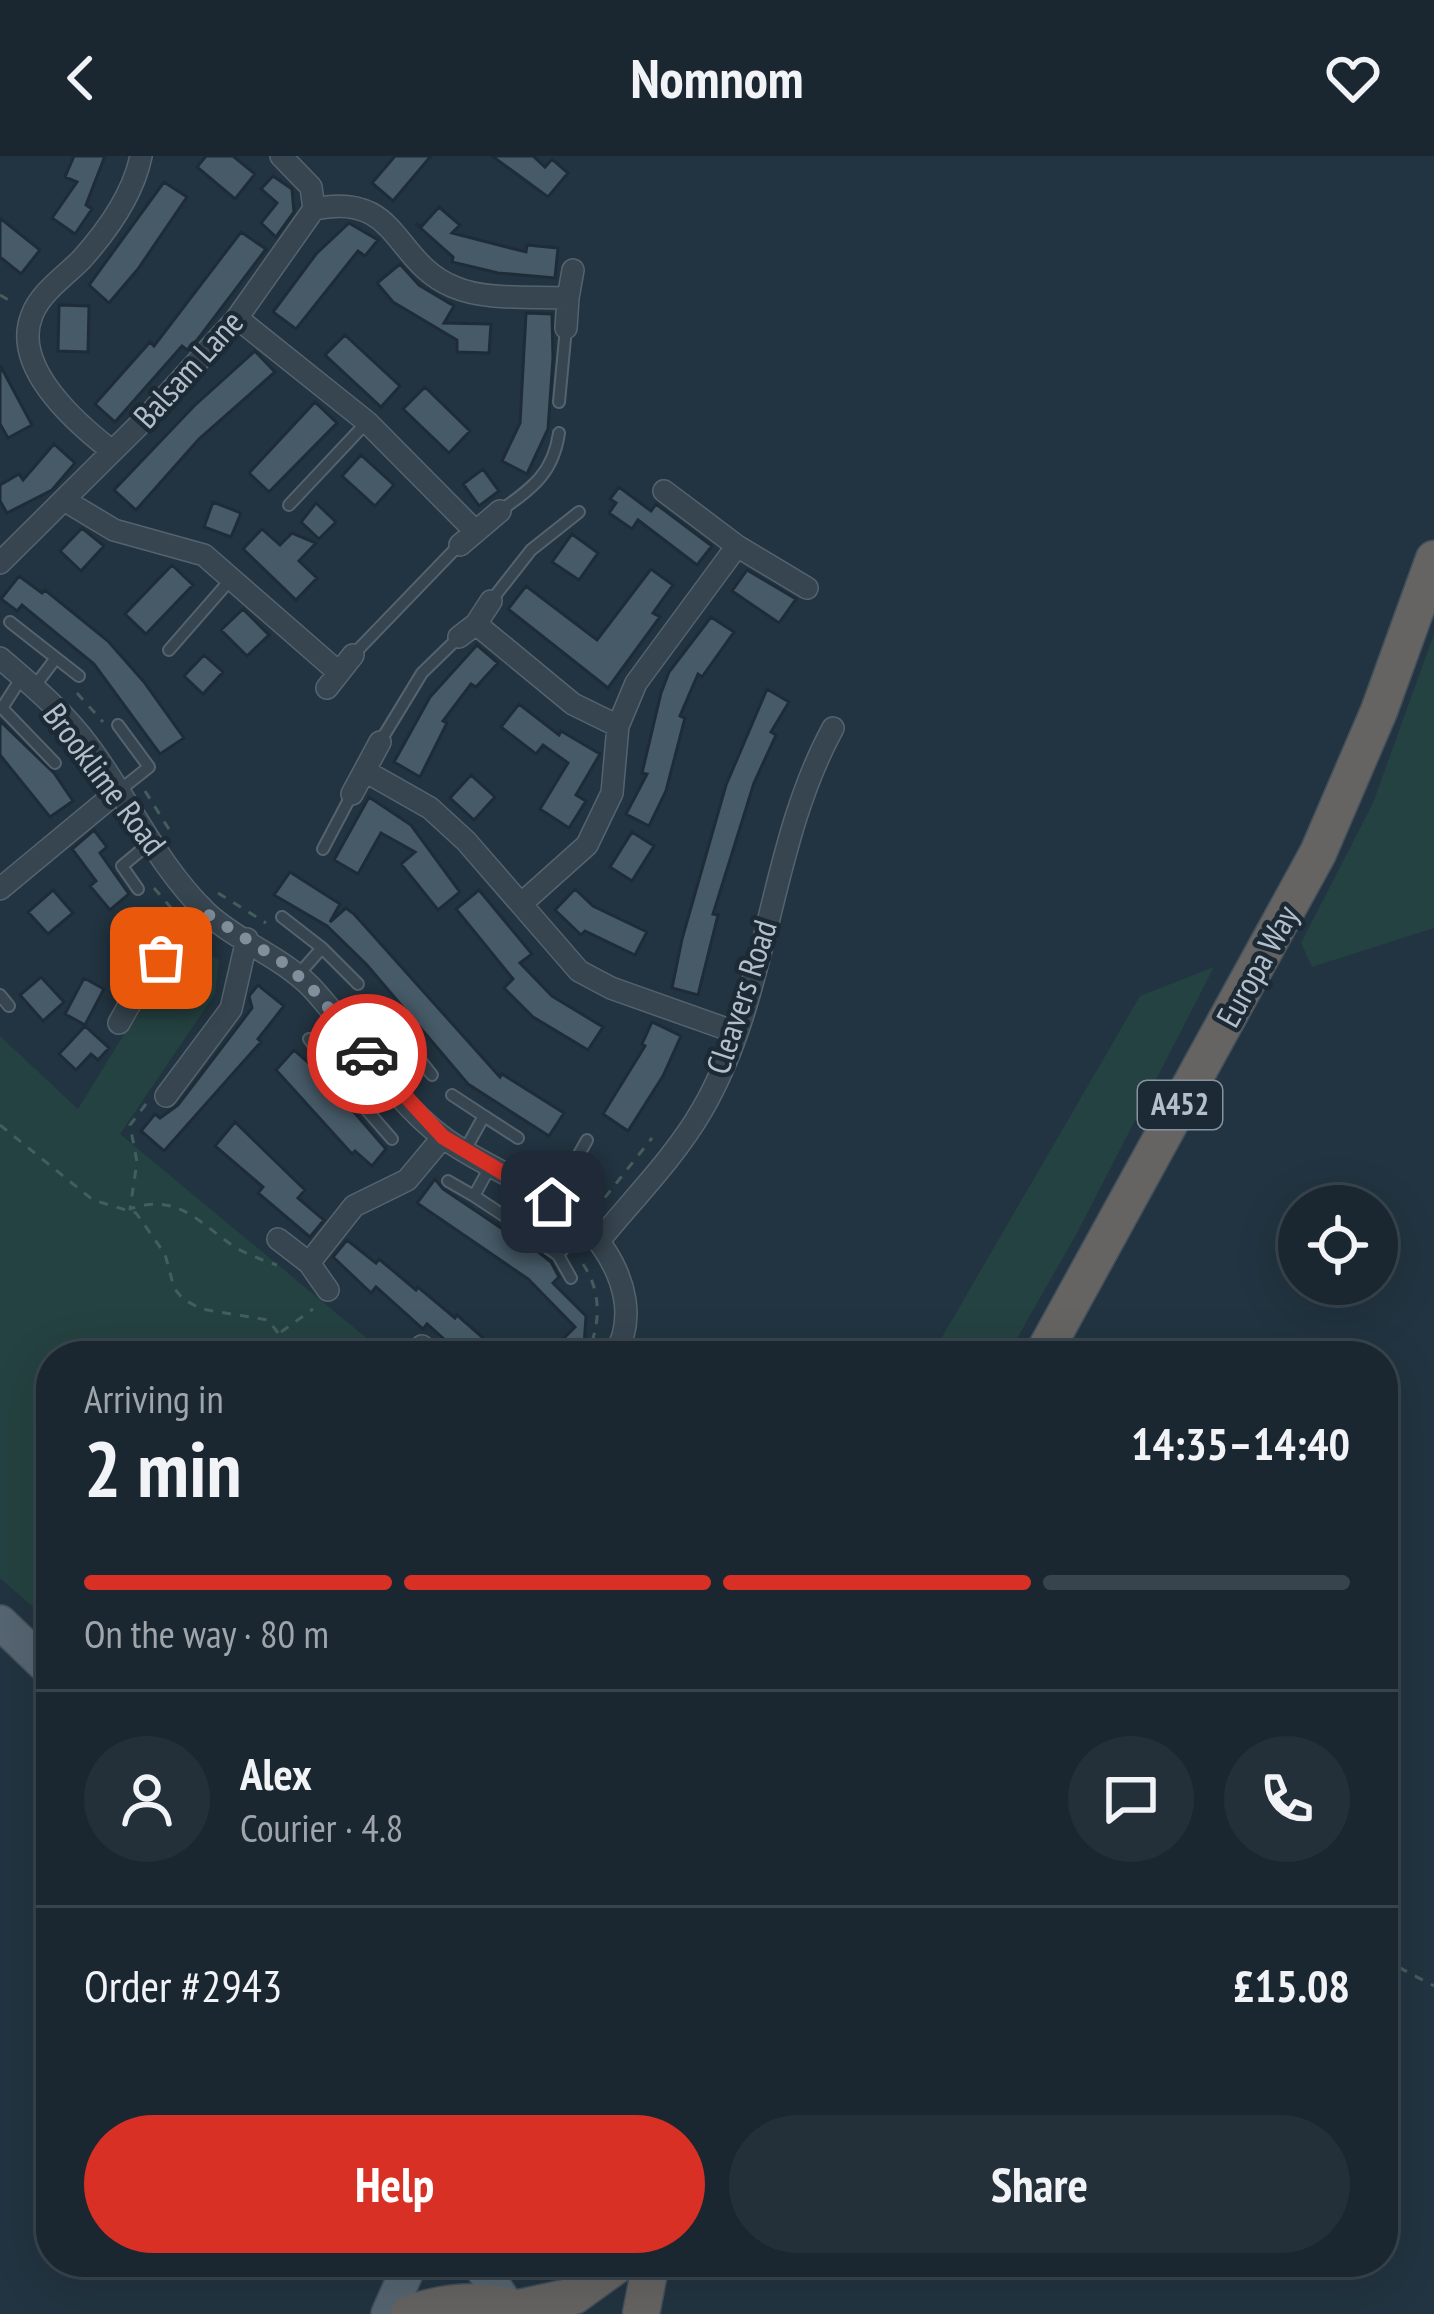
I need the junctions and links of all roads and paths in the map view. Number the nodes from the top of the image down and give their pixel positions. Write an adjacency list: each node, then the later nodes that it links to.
1 (141, 156): 11 (street)
2 (280, 156): 3 (street)
3 (314, 208): 5 (street); 6 (street, Balsam Lane)
4 (573, 270): 5 (street)
5 (568, 298): 7 (street)
6 (237, 318): 9 (street); 11 (street, Balsam Lane)
7 (566, 328): 8 (lane)
8 (560, 401)
9 (367, 422): 14 (lane); 17 (street)
10 (559, 433): 15 (lane)
11 (112, 452): 13 (street, Balsam Lane)
12 (664, 491): 18 (street)
13 (64, 500): 20 (street, Balsam Lane); 21 (street)
14 (290, 505)
15 (500, 511): 17 (street)
16 (579, 512): 23 (lane)
17 (467, 538): 29 (lane)
18 (737, 545): 22 (street); 34 (street)
19 (1434, 559): 89 (highway, Europa Way / A452)
20 (0, 563)
21 (232, 579): 26 (lane); 29 (street)
22 (807, 588)
23 (490, 602): 25 (street)
24 (10, 622): 28 (lane)
25 (468, 630): 34 (street); 36 (lane)
26 (170, 650)
27 (0, 658): 31 (street, Brooklime Road)
28 (56, 658): 30 (lane); 31 (lane)
29 (339, 672)
30 (79, 676)
31 (28, 682): 32 (lane); 39 (street, Brooklime Road)
32 (2, 708): 37 (lane)
33 (118, 725): 39 (lane)
34 (618, 726): 47 (street)
35 (833, 728): 58 (street, Cleavers Road)
36 (380, 742): 38 (street)
37 (55, 763)
38 (365, 771): 40 (street); 47 (street)
39 (117, 792): 41 (street, Brooklime Road); 46 (street)
40 (352, 794): 42 (lane)
41 (151, 842): 44 (lane); 48 (street, Brooklime Road)
42 (323, 849)
43 (112, 855): 44 (lane)
44 (122, 866): 45 (lane)
45 (138, 889)
46 (0, 890)
47 (521, 904): 58 (street)
48 (209, 915): 50 (street, Brooklime Road); 57 (street)
49 (282, 917): 51 (lane)
50 (248, 939): 52 (street, Brooklime Road); 65 (street)
51 (322, 948): 52 (lane); 53 (lane)
52 (298, 976): 61 (street, Brooklime Road)
53 (358, 983)
54 (0, 995): 56 (lane)
55 (375, 1004): 60 (lane)
56 (9, 1006)
57 (119, 1023)
58 (735, 1032): 79 (street, Cleavers Road)
59 (309, 1040): 63 (lane)
60 (405, 1042): 61 (lane); 62 (lane)
61 (371, 1058): 63 (lane); 68 (street, Brooklime Road)
62 (432, 1075)
63 (339, 1078): 70 (lane)
64 (452, 1095): 66 (lane)
65 (166, 1096): 77 (path)
66 (484, 1116): 69 (lane); 72 (lane)
67 (0, 1125): 77 (path)
68 (443, 1137): 72 (street, Brooklime Road); 83 (street)
69 (518, 1138)
70 (392, 1139)
71 (587, 1140): 76 (lane)
72 (465, 1150): 73 (street, Brooklime Road)
73 (491, 1166): 75 (lane); 76 (street, Brooklime Road)
74 (448, 1181): 75 (lane)
75 (474, 1196): 78 (lane)
76 (552, 1202): 79 (street, Brooklime Road)
77 (130, 1209): 83 (path); 86 (path)
78 (509, 1219)
79 (591, 1234): 82 (lane); 88 (street, Brooklime Road)
80 (278, 1239): 83 (street)
81 (538, 1241): 82 (lane)
82 (558, 1255): 84 (lane)
83 (298, 1267): 85 (street)
84 (571, 1278)
85 (320, 1294): 86 (path)
86 (281, 1333): 87 (path)
87 (286, 1341)
88 (623, 1341)
89 (1050, 1341)
90 (0, 1598): 92 (main road)
91 (0, 1622): 93 (main road)
92 (36, 1623)
93 (36, 1657)
94 (1398, 1967): 95 (path)
95 (1434, 1986)
96 (404, 2277): 101 (main road)
97 (491, 2277): 100 (main road)
98 (600, 2277): 100 (highway)
99 (648, 2277): 103 (highway)
100 (520, 2309): 102 (highway)
101 (388, 2314)
102 (409, 2314)
103 (641, 2314)

